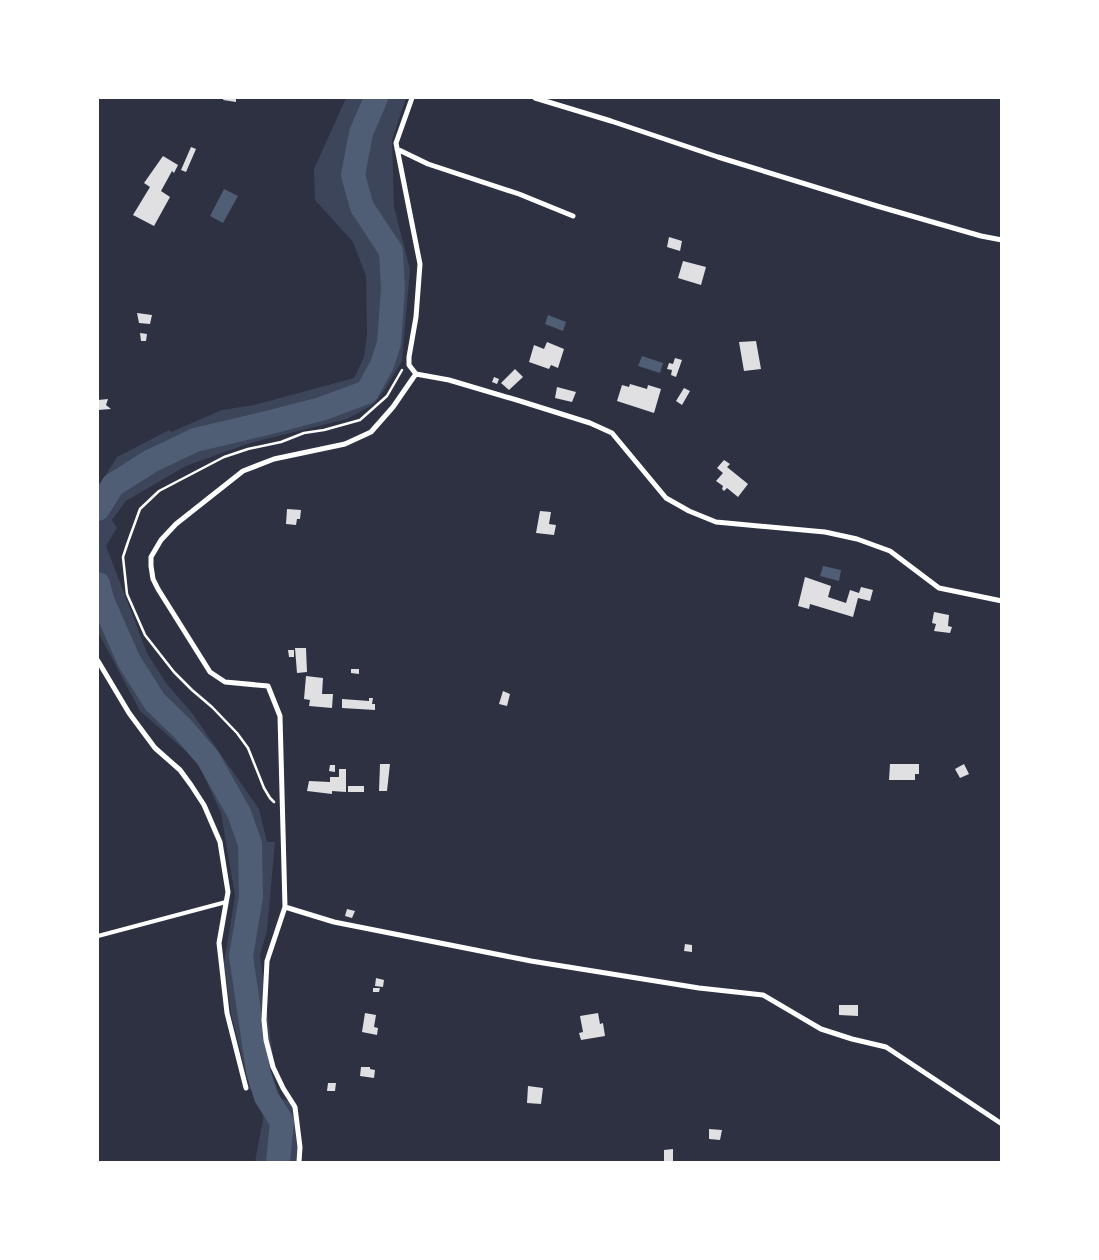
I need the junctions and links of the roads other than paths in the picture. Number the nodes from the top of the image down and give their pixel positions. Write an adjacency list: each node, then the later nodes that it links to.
1 (412, 98): 3 (street)
2 (535, 98): 5 (street)
3 (398, 149): 4 (street); 6 (street)
4 (573, 216)
5 (1002, 240)
6 (416, 374): 7 (street); 10 (street)
7 (1002, 601)
8 (98, 661): 9 (street)
9 (226, 902): 11 (lane); 12 (street)
10 (285, 908): 13 (street); 14 (street)
11 (98, 936)
12 (246, 1088)
13 (1002, 1124)
14 (299, 1162)

